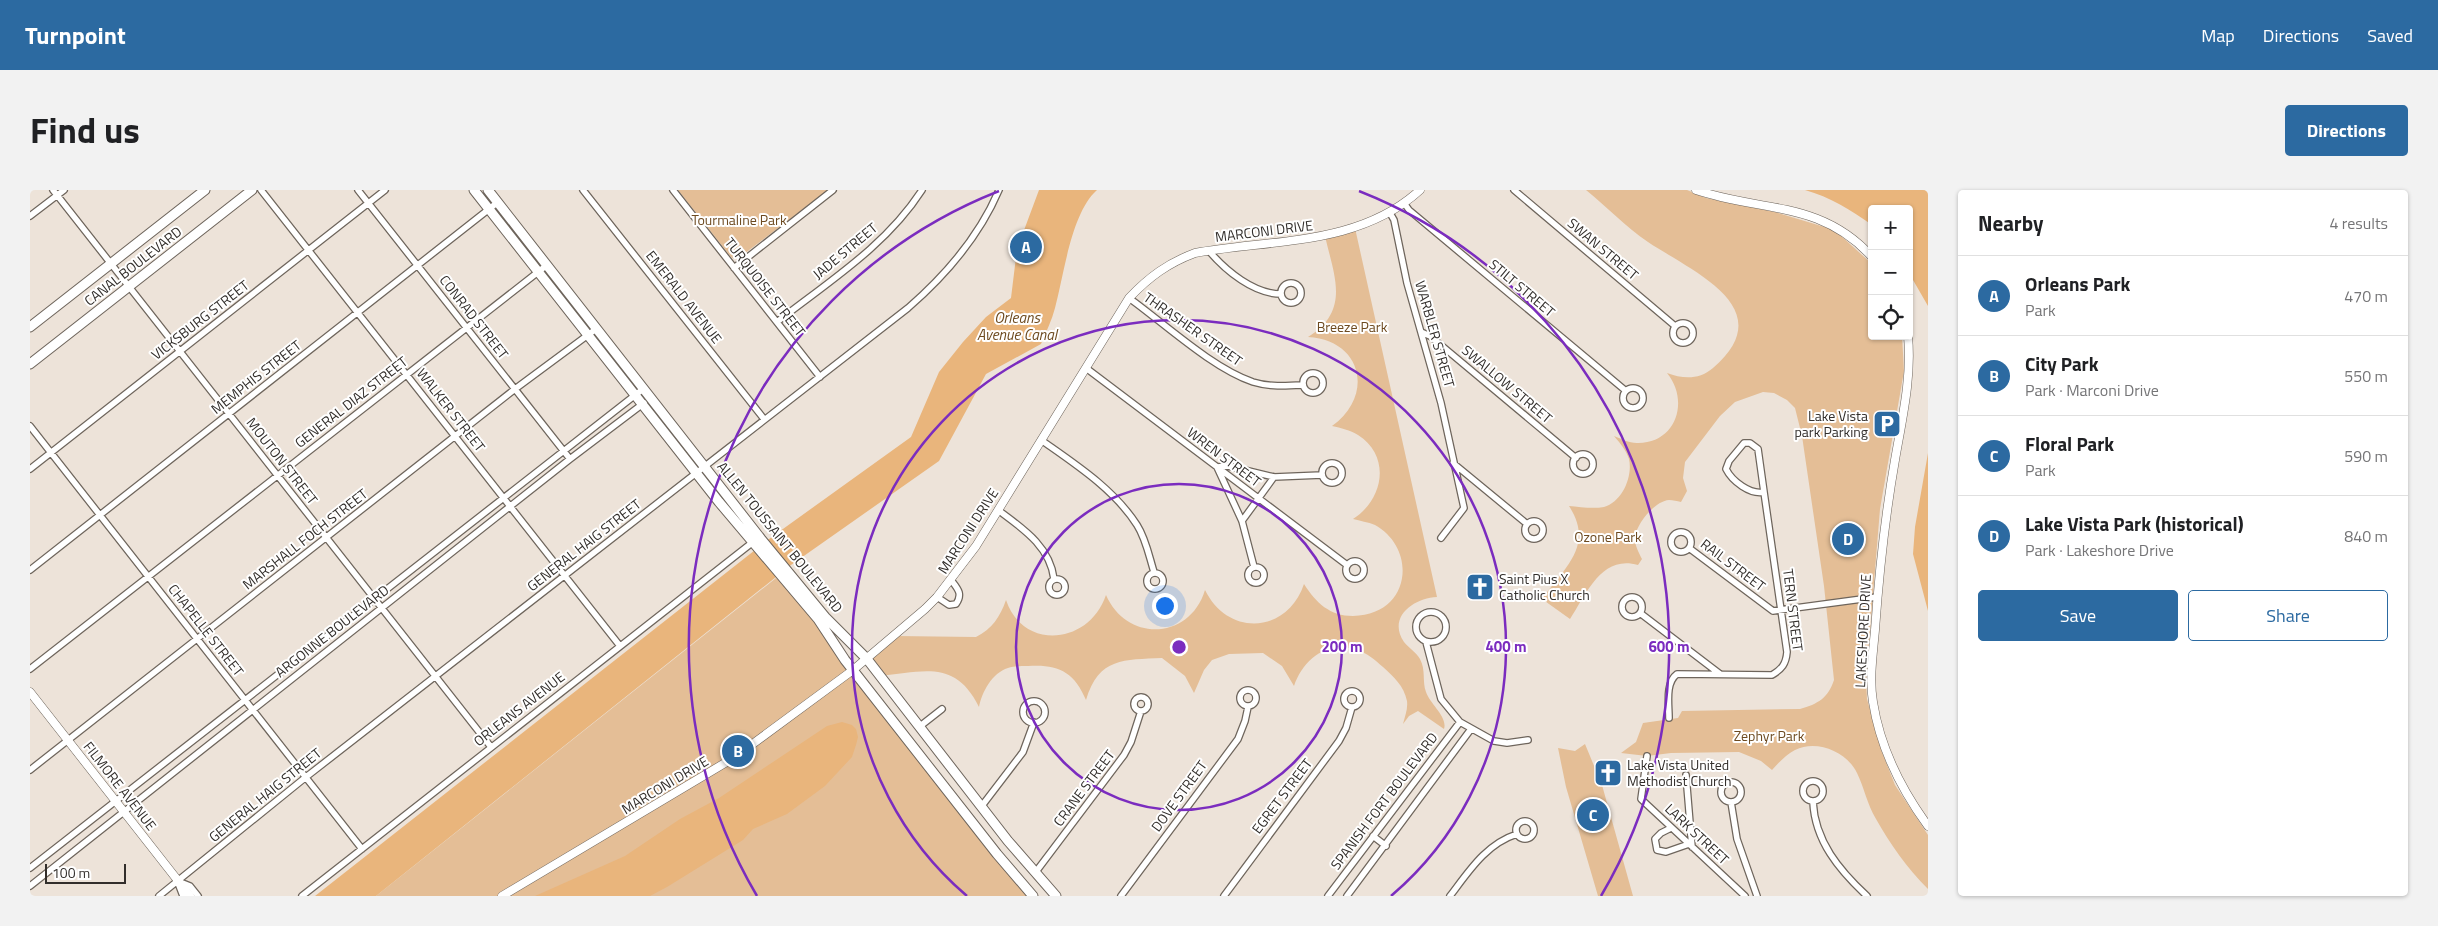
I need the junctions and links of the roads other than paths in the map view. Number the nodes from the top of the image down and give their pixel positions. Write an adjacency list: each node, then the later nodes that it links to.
1 (64, 190): 17 (street)
2 (205, 190): 27 (main road, CANAL BOULEVARD)
3 (252, 190): 32 (main road, CANAL BOULEVARD)
4 (261, 190): 24 (street, WALKER STREET)
5 (358, 190): 19 (street, CONRAD STREET)
6 (385, 190): 19 (street, VICKSBURG STREET)
7 (474, 190): 21 (main road, ALLEN TOUSSAINT BOULEVARD)
8 (488, 190): 18 (main road, ALLEN TOUSSAINT BOULEVARD)
9 (583, 190): 57 (street, EMERALD AVENUE)
10 (673, 190): 30 (street, TURQUOISE STREET)
11 (833, 190): 30 (street)
12 (922, 190): 36 (street, JADE STREET)
13 (999, 190): 48 (street, GENERAL HAIG STREET)
14 (1420, 190): 20 (street, MARCONI DRIVE)
15 (1514, 190): 37 (street, SWAN STREET)
16 (1696, 190): 26 (street)
17 (55, 193): 23 (street); 27 (street, MOUTON STREET)
18 (498, 202): 21 (street, MEMPHIS STREET); 28 (main road, ALLEN TOUSSAINT BOULEVARD)
19 (368, 203): 24 (street, VICKSBURG STREET); 29 (street, CONRAD STREET)
20 (1404, 203): 22 (street, MARCONI DRIVE); 52 (street, STILT STREET)
21 (489, 209): 29 (street, MEMPHIS STREET); 31 (main road, ALLEN TOUSSAINT BOULEVARD)
22 (1390, 213): 25 (street, MARCONI DRIVE); 41 (street, WARBLER STREET)
23 (30, 216)
24 (309, 250): 35 (street, WALKER STREET); 44 (street, VICKSBURG STREET)
25 (1209, 251): 33 (street); 34 (street, MARCONI DRIVE)
26 (1868, 253)
27 (111, 264): 32 (street, MOUTON STREET); 38 (main road, CANAL BOULEVARD)
28 (547, 265): 31 (street, GENERAL DIAZ STREET); 40 (main road, ALLEN TOUSSAINT BOULEVARD)
29 (418, 266): 35 (street, MEMPHIS STREET); 39 (street, CONRAD STREET)
30 (734, 268): 36 (street, TURQUOISE STREET)
31 (538, 272): 39 (street, GENERAL DIAZ STREET); 42 (main road, ALLEN TOUSSAINT BOULEVARD)
32 (129, 287): 44 (street, MOUTON STREET); 45 (main road, CANAL BOULEVARD)
33 (1281, 294)
34 (1129, 298): 46 (street, MARCONI DRIVE); 49 (street, THRASHER STREET)
35 (358, 313): 47 (street, WALKER STREET); 56 (street, MEMPHIS STREET)
36 (777, 322): 48 (street, TURQUOISE STREET)
37 (1675, 326)
38 (30, 327)
39 (466, 327): 47 (street, GENERAL DIAZ STREET); 50 (street, CONRAD STREET)
40 (596, 329): 42 (street, MARSHALL FOCH STREET); 51 (main road, ALLEN TOUSSAINT BOULEVARD)
41 (1421, 332): 63 (street, SWALLOW STREET); 65 (street, WARBLER STREET)
42 (588, 335): 50 (street, MARSHALL FOCH STREET); 53 (main road, ALLEN TOUSSAINT BOULEVARD)
43 (1908, 340): 97 (street, LAKESHORE DRIVE)
44 (180, 352): 56 (street, MOUTON STREET); 62 (street, VICKSBURG STREET)
45 (30, 364)
46 (1086, 368): 60 (street, MARCONI DRIVE); 67 (street, WREN STREET)
47 (406, 374): 59 (street, WALKER STREET); 71 (street, GENERAL DIAZ STREET)
48 (820, 377): 57 (street, GENERAL HAIG STREET)
49 (1302, 385)
50 (515, 389): 59 (street, MARSHALL FOCH STREET); 61 (street, CONRAD STREET)
51 (643, 389): 53 (street, ARGONNE BOULEVARD); 54 (main road, ALLEN TOUSSAINT BOULEVARD)
52 (1626, 391)
53 (635, 395): 55 (main road, ALLEN TOUSSAINT BOULEVARD); 61 (street, ARGONNE BOULEVARD)
54 (650, 398): 55 (street, ARGONNE BOULEVARD); 66 (main road, ALLEN TOUSSAINT BOULEVARD)
55 (642, 404): 64 (street, ARGONNE BOULEVARD); 69 (main road, ALLEN TOUSSAINT BOULEVARD)
56 (229, 414): 71 (street, MOUTON STREET); 79 (street, MEMPHIS STREET)
57 (764, 419): 66 (street, GENERAL HAIG STREET)
58 (30, 426): 62 (street, CHAPELLE STREET)
59 (455, 436): 74 (street, WALKER STREET); 83 (street, MARSHALL FOCH STREET)
60 (1041, 440): 77 (street, MARCONI DRIVE); 90 (street)
61 (563, 450): 64 (street, CONRAD STREET); 74 (street, ARGONNE BOULEVARD)
62 (51, 453): 68 (street, VICKSBURG STREET); 79 (street, CHAPELLE STREET)
63 (1576, 458)
64 (570, 459): 76 (street, ARGONNE BOULEVARD)
65 (1453, 463): 82 (street); 84 (street, WARBLER STREET)
66 (705, 467): 69 (street, GENERAL HAIG STREET); 78 (main road, ALLEN TOUSSAINT BOULEVARD)
67 (1217, 467): 72 (street); 75 (street, WREN STREET); 81 (street)
68 (30, 469)
69 (697, 474): 80 (main road, ALLEN TOUSSAINT BOULEVARD); 91 (street, GENERAL HAIG STREET)
70 (1322, 475): 72 (street)
71 (278, 476): 83 (street, MOUTON STREET); 93 (street, GENERAL DIAZ STREET)
72 (1274, 477): 75 (street)
73 (1764, 492): 73 (street, TERN STREET); 100 (street, TERN STREET)
74 (503, 497): 76 (street, WALKER STREET); 98 (street, ARGONNE BOULEVARD)
75 (1260, 499): 81 (street); 87 (street, WREN STREET)
76 (510, 506): 91 (street, WALKER STREET); 99 (street, ARGONNE BOULEVARD)
77 (998, 510): 94 (street); 95 (street, MARCONI DRIVE)
78 (740, 511): 80 (main road); 85 (main road, ALLEN TOUSSAINT BOULEVARD)
79 (100, 515): 89 (street, MEMPHIS STREET); 93 (street, CHAPELLE STREET)
80 (732, 518): 85 (main road, ALLEN TOUSSAINT BOULEVARD)
81 (1242, 521): 88 (street)
82 (1527, 524)
83 (326, 538): 98 (street, MOUTON STREET); 102 (street, MARSHALL FOCH STREET)
84 (1441, 538)
85 (756, 542): 92 (main road, ALLEN TOUSSAINT BOULEVARD); 104 (street, ORLEANS AVENUE)
86 (1689, 548): 100 (street, RAIL STREET)
87 (1347, 565)
88 (1254, 567)
89 (30, 570)
90 (1154, 572)
91 (565, 576): 104 (street, WALKER STREET); 109 (street, GENERAL HAIG STREET)
92 (787, 576): 105 (main road, ALLEN TOUSSAINT BOULEVARD); 107 (main road, ALLEN TOUSSAINT BOULEVARD)
93 (148, 577): 102 (street, CHAPELLE STREET); 106 (street, GENERAL DIAZ STREET)
94 (1054, 579)
95 (951, 580): 96 (street, MARCONI DRIVE); 96 (street)
96 (937, 597): 105 (street, MARCONI DRIVE)
97 (1878, 598): 100 (street); 136 (street, LAKESHORE DRIVE)
98 (374, 599): 99 (street, MOUTON STREET); 112 (street, ARGONNE BOULEVARD)
99 (381, 608): 109 (street, MOUTON STREET); 115 (street, ARGONNE BOULEVARD)
100 (1780, 611): 108 (street, TERN STREET)
101 (1640, 613): 108 (street)
102 (197, 639): 112 (street, CHAPELLE STREET); 125 (street, MARSHALL FOCH STREET)
103 (1426, 642): 103 (street); 121 (street)
104 (620, 646): 126 (street, ORLEANS AVENUE)
105 (867, 659): 107 (street, MARCONI DRIVE); 111 (main road, ALLEN TOUSSAINT BOULEVARD)
106 (30, 669)
107 (853, 670): 116 (main road, ALLEN TOUSSAINT BOULEVARD); 154 (street, MARCONI DRIVE)
108 (1720, 674): 119 (street, TERN STREET)
109 (436, 677): 126 (street, MOUTON STREET); 130 (street, GENERAL HAIG STREET)
110 (30, 692): 125 (street, FILMORE AVENUE)
111 (896, 699): 116 (main road); 122 (main road, ALLEN TOUSSAINT BOULEVARD)
112 (245, 700): 115 (street, CHAPELLE STREET); 131 (street, ARGONNE BOULEVARD)
113 (1248, 706): 157 (street, DOVE STREET)
114 (1352, 707): 158 (street, EGRET STREET)
115 (252, 709): 130 (street, CHAPELLE STREET); 135 (street, ARGONNE BOULEVARD)
116 (884, 709): 144 (main road, ALLEN TOUSSAINT BOULEVARD)
117 (942, 709): 122 (street)
118 (1141, 711): 146 (street, CRANE STREET)
119 (1669, 718)
120 (1034, 722): 134 (street)
121 (1460, 722): 123 (street); 139 (street, SPANISH FORT BOULEVARD)
122 (919, 727): 134 (main road, ALLEN TOUSSAINT BOULEVARD)
123 (1471, 729): 124 (street); 142 (street, SPANISH FORT BOULEVARD)
124 (1528, 740)
125 (68, 741): 128 (street, MARSHALL FOCH STREET); 131 (street, FILMORE AVENUE)
126 (491, 747): 143 (street, ORLEANS AVENUE)
127 (1647, 756): 137 (street, LARK STREET)
128 (30, 770)
129 (1686, 775): 141 (street)
130 (306, 777): 143 (street, CHAPELLE STREET); 147 (street, GENERAL HAIG STREET)
131 (116, 802): 135 (street, FILMORE AVENUE); 145 (street, ARGONNE BOULEVARD)
132 (1730, 802): 163 (street)
133 (1814, 802): 164 (street)
134 (981, 806): 140 (main road, ALLEN TOUSSAINT BOULEVARD)
135 (123, 811): 147 (street, FILMORE AVENUE); 148 (street, ARGONNE BOULEVARD)
136 (1928, 826)
137 (1671, 828): 141 (street, LARK STREET); 141 (street)
138 (1517, 834): 161 (street)
139 (1373, 836): 142 (street); 159 (street, SPANISH FORT BOULEVARD)
140 (1010, 843): 144 (main road); 146 (main road, ALLEN TOUSSAINT BOULEVARD)
141 (1690, 845): 162 (street, LARK STREET)
142 (1386, 846): 160 (street, SPANISH FORT BOULEVARD)
143 (362, 848): 153 (street, ORLEANS AVENUE)
144 (997, 854): 155 (main road, ALLEN TOUSSAINT BOULEVARD)
145 (30, 868)
146 (1035, 873): 156 (main road, ALLEN TOUSSAINT BOULEVARD)
147 (178, 881): 149 (street, GENERAL HAIG STREET); 150 (street); 151 (street, FILMORE AVENUE); 152 (street)
148 (30, 886)
149 (159, 896)
150 (183, 896)
151 (190, 896)
152 (198, 896)
153 (302, 896)
154 (502, 896)
155 (1033, 896)
156 (1056, 896)
157 (1121, 896)
158 (1224, 896)
159 (1328, 896)
160 (1347, 896)
161 (1450, 896)
162 (1745, 896)
163 (1757, 896)
164 (1867, 896)

